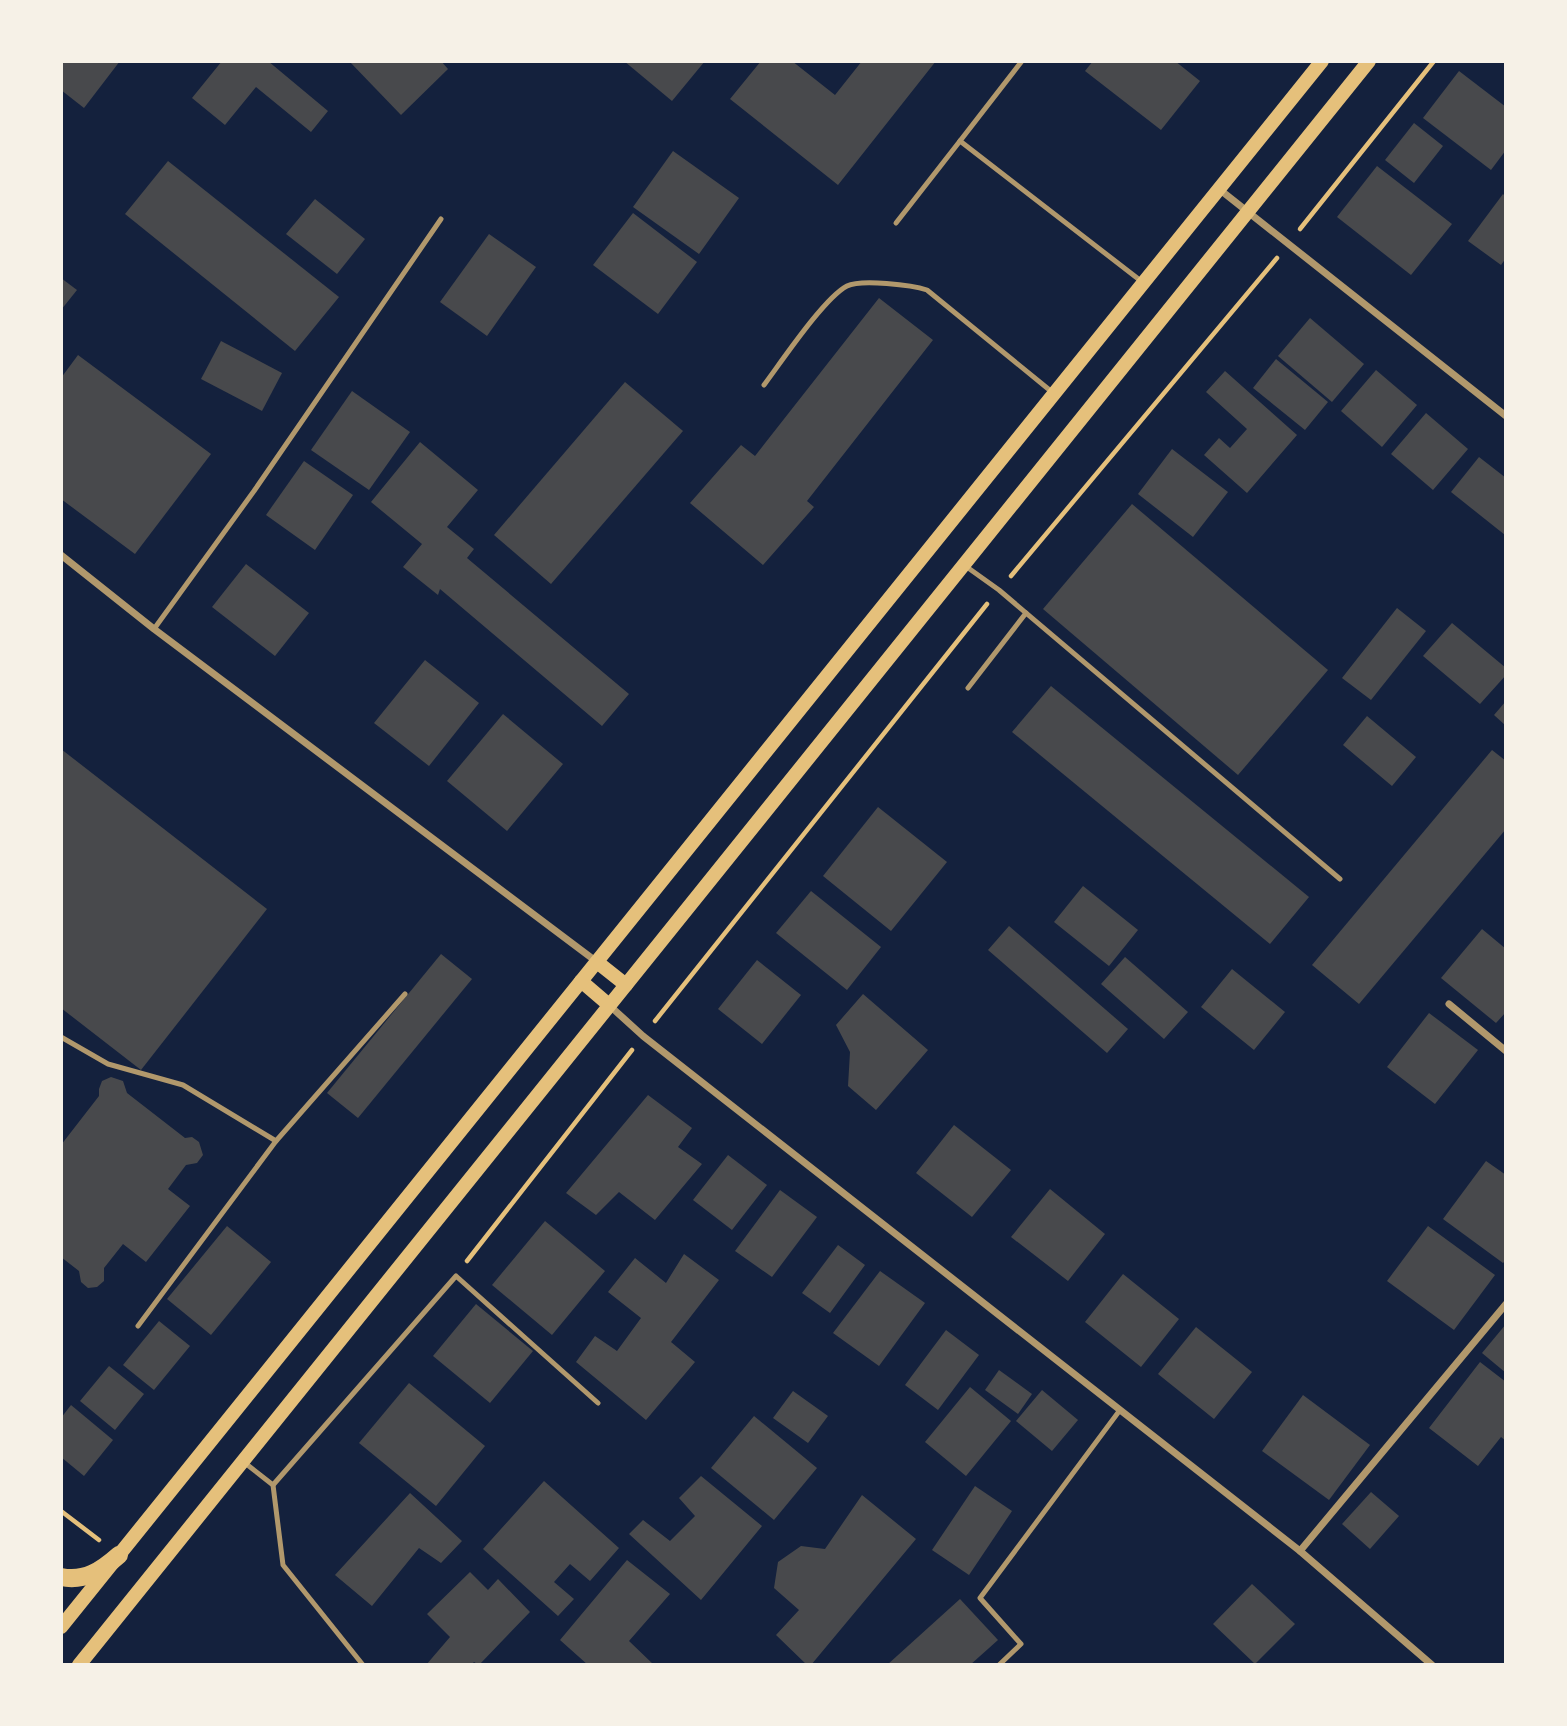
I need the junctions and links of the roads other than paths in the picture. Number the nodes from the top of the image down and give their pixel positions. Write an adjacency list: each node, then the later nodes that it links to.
1 (1022, 61): 4 (lane)
2 (1322, 61): 5 (main road)
3 (1369, 61): 6 (main road)
4 (960, 141): 8 (lane); 9 (lane)
5 (1219, 189): 6 (street); 9 (main road)
6 (1248, 212): 12 (street); 14 (main road)
7 (441, 219): 16 (lane)
8 (895, 223)
9 (1144, 283): 11 (main road)
10 (764, 385): 11 (lane)
11 (1054, 394): 19 (main road)
12 (1506, 416)
13 (61, 555): 16 (street)
14 (964, 565): 15 (lane); 21 (main road)
15 (1026, 613): 17 (lane); 18 (lane)
16 (154, 629): 19 (street)
17 (968, 688)
18 (1340, 879)
19 (597, 962): 20 (main road); 21 (main road)
20 (581, 981): 24 (main road); 35 (main road)
21 (626, 985): 24 (main road)
22 (405, 994): 27 (lane)
23 (1449, 1004): 26 (street)
24 (609, 1005): 31 (street); 32 (main road)
25 (61, 1037): 27 (lane)
26 (1506, 1051)
27 (276, 1141): 29 (lane)
28 (1506, 1304): 34 (street)
29 (138, 1326)
30 (598, 1403): 33 (lane)
31 (1120, 1410): 34 (street); 40 (lane)
32 (242, 1461): 33 (lane); 38 (main road)
33 (273, 1485): 39 (lane)
34 (1300, 1551): 41 (street)
35 (119, 1555): 36 (main road); 37 (main road)
36 (61, 1577)
37 (63, 1625)
38 (79, 1665)
39 (363, 1665)
40 (999, 1665)
41 (1432, 1665)

